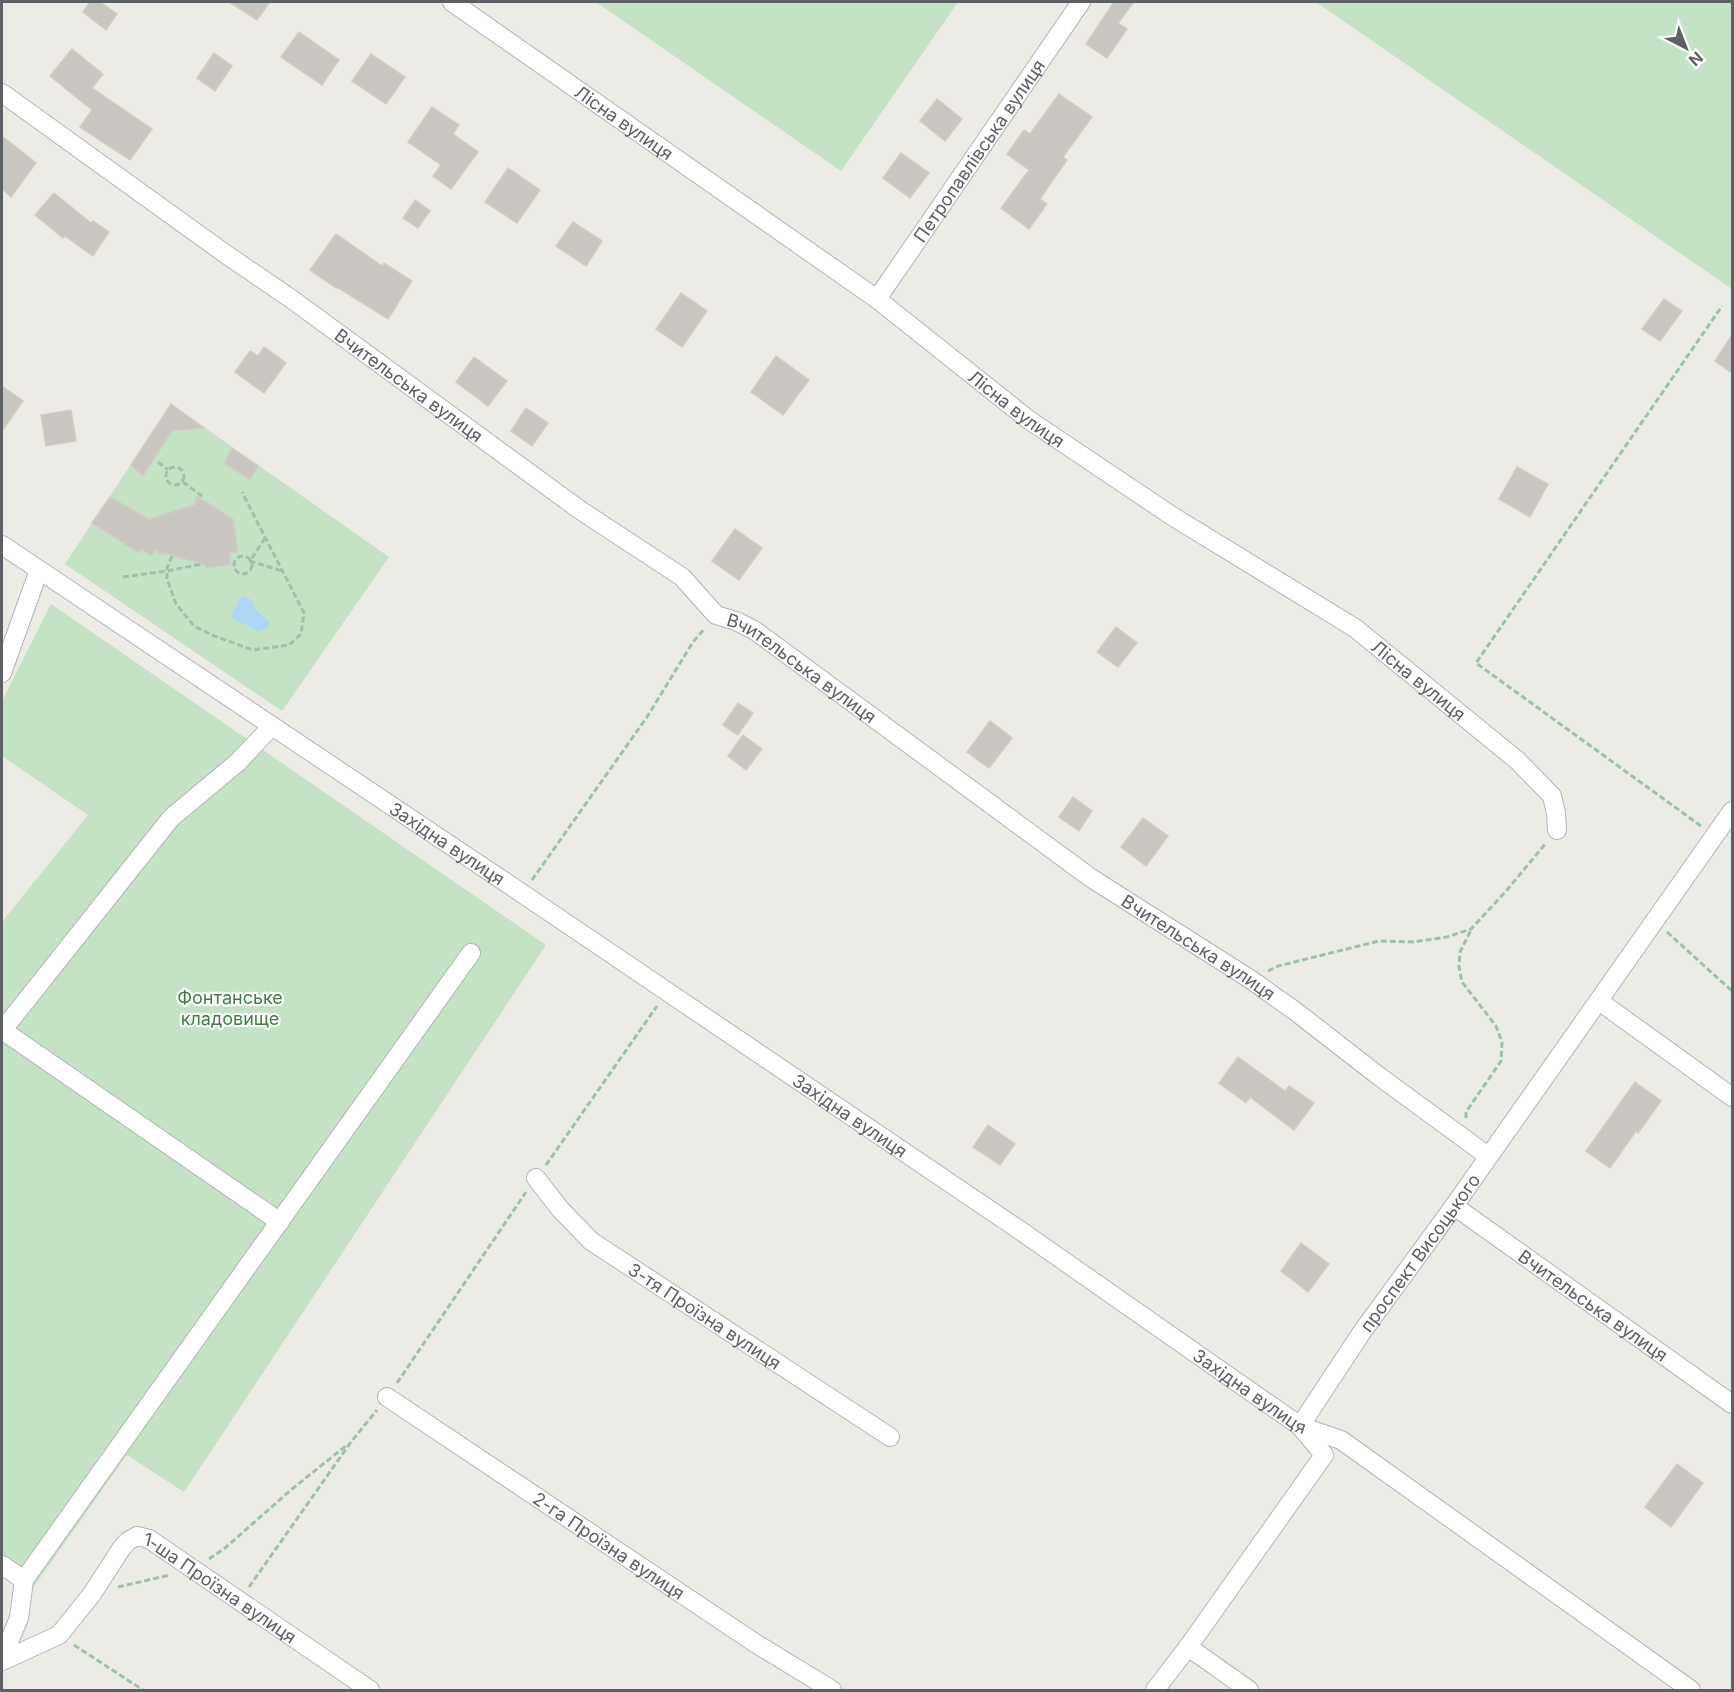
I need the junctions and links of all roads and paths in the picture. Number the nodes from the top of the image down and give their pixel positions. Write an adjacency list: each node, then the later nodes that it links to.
1 (452, 2): 4 (street, Лісна вулиця)
2 (1081, 2): 4 (street, Петропавлівська вулиця)
3 (2, 93): 20 (street, Вчительська вулиця)
4 (878, 299): 24 (street, Лісна вулиця)
5 (1722, 306): 25 (path)
6 (158, 462): 7 (path)
7 (168, 470): 8 (path); 8 (path)
8 (183, 482): 10 (path)
9 (242, 492): 11 (path)
10 (202, 496)
11 (265, 538): 14 (path); 18 (path)
12 (2, 545): 16 (street, Західна вулиця)
13 (172, 556): 17 (path)
14 (250, 561): 14 (path); 18 (path)
15 (202, 564): 17 (path)
16 (39, 570): 21 (street); 22 (street, Західна вулиця)
17 (167, 571): 18 (path); 19 (path)
18 (283, 572)
19 (123, 577)
20 (716, 615): 26 (path); 30 (street, Вчительська вулиця)
21 (2, 673)
22 (272, 726): 26 (street, Західна вулиця); 34 (street)
23 (1732, 811): 25 (street, проспект Висоцького)
24 (1557, 830): 28 (path)
25 (1715, 836): 27 (street, проспект Висоцького)
26 (523, 894): 32 (street, Західна вулиця)
27 (1654, 922): 31 (path); 33 (street, проспект Висоцького)
28 (1471, 929): 30 (path); 36 (path)
29 (471, 953): 40 (street)
30 (1250, 979): 36 (street, Вчительська вулиця)
31 (1732, 991)
32 (667, 992): 38 (path); 43 (street, Західна вулиця)
33 (1599, 1000): 35 (street); 37 (street, проспект Висоцького)
34 (2, 1030): 40 (street)
35 (1732, 1097)
36 (1465, 1138): 37 (street, Вчительська вулиця)
37 (1488, 1156): 39 (street, проспект Висоцького)
38 (536, 1178): 41 (path); 44 (street, 3-тя Проїзна вулиця)
39 (1454, 1206): 42 (street, Вчительська вулиця); 43 (street, проспект Висоцького)
40 (279, 1221): 48 (street)
41 (387, 1397): 45 (path); 56 (street, 2-га Проїзна вулиця)
42 (1732, 1404)
43 (1299, 1426): 52 (street); 59 (street, Західна вулиця)
44 (890, 1437)
45 (351, 1443): 47 (path); 50 (path)
46 (2, 1565): 48 (street)
47 (193, 1569): 49 (path); 49 (street, 1-ша Проїзна вулиця); 50 (street, 1-ша Проїзна вулиця)
48 (24, 1580): 53 (street)
49 (92, 1594): 51 (street, 1-ша Проїзна вулиця)
50 (240, 1600): 55 (street, 1-ша Проїзна вулиця)
51 (59, 1635): 53 (street, 1-ша Проїзна вулиця); 54 (path)
52 (1188, 1647): 57 (street); 58 (street)
53 (2, 1659)
54 (143, 1690)
55 (370, 1690)
56 (832, 1690)
57 (1155, 1690)
58 (1249, 1690)
59 (1691, 1690)

